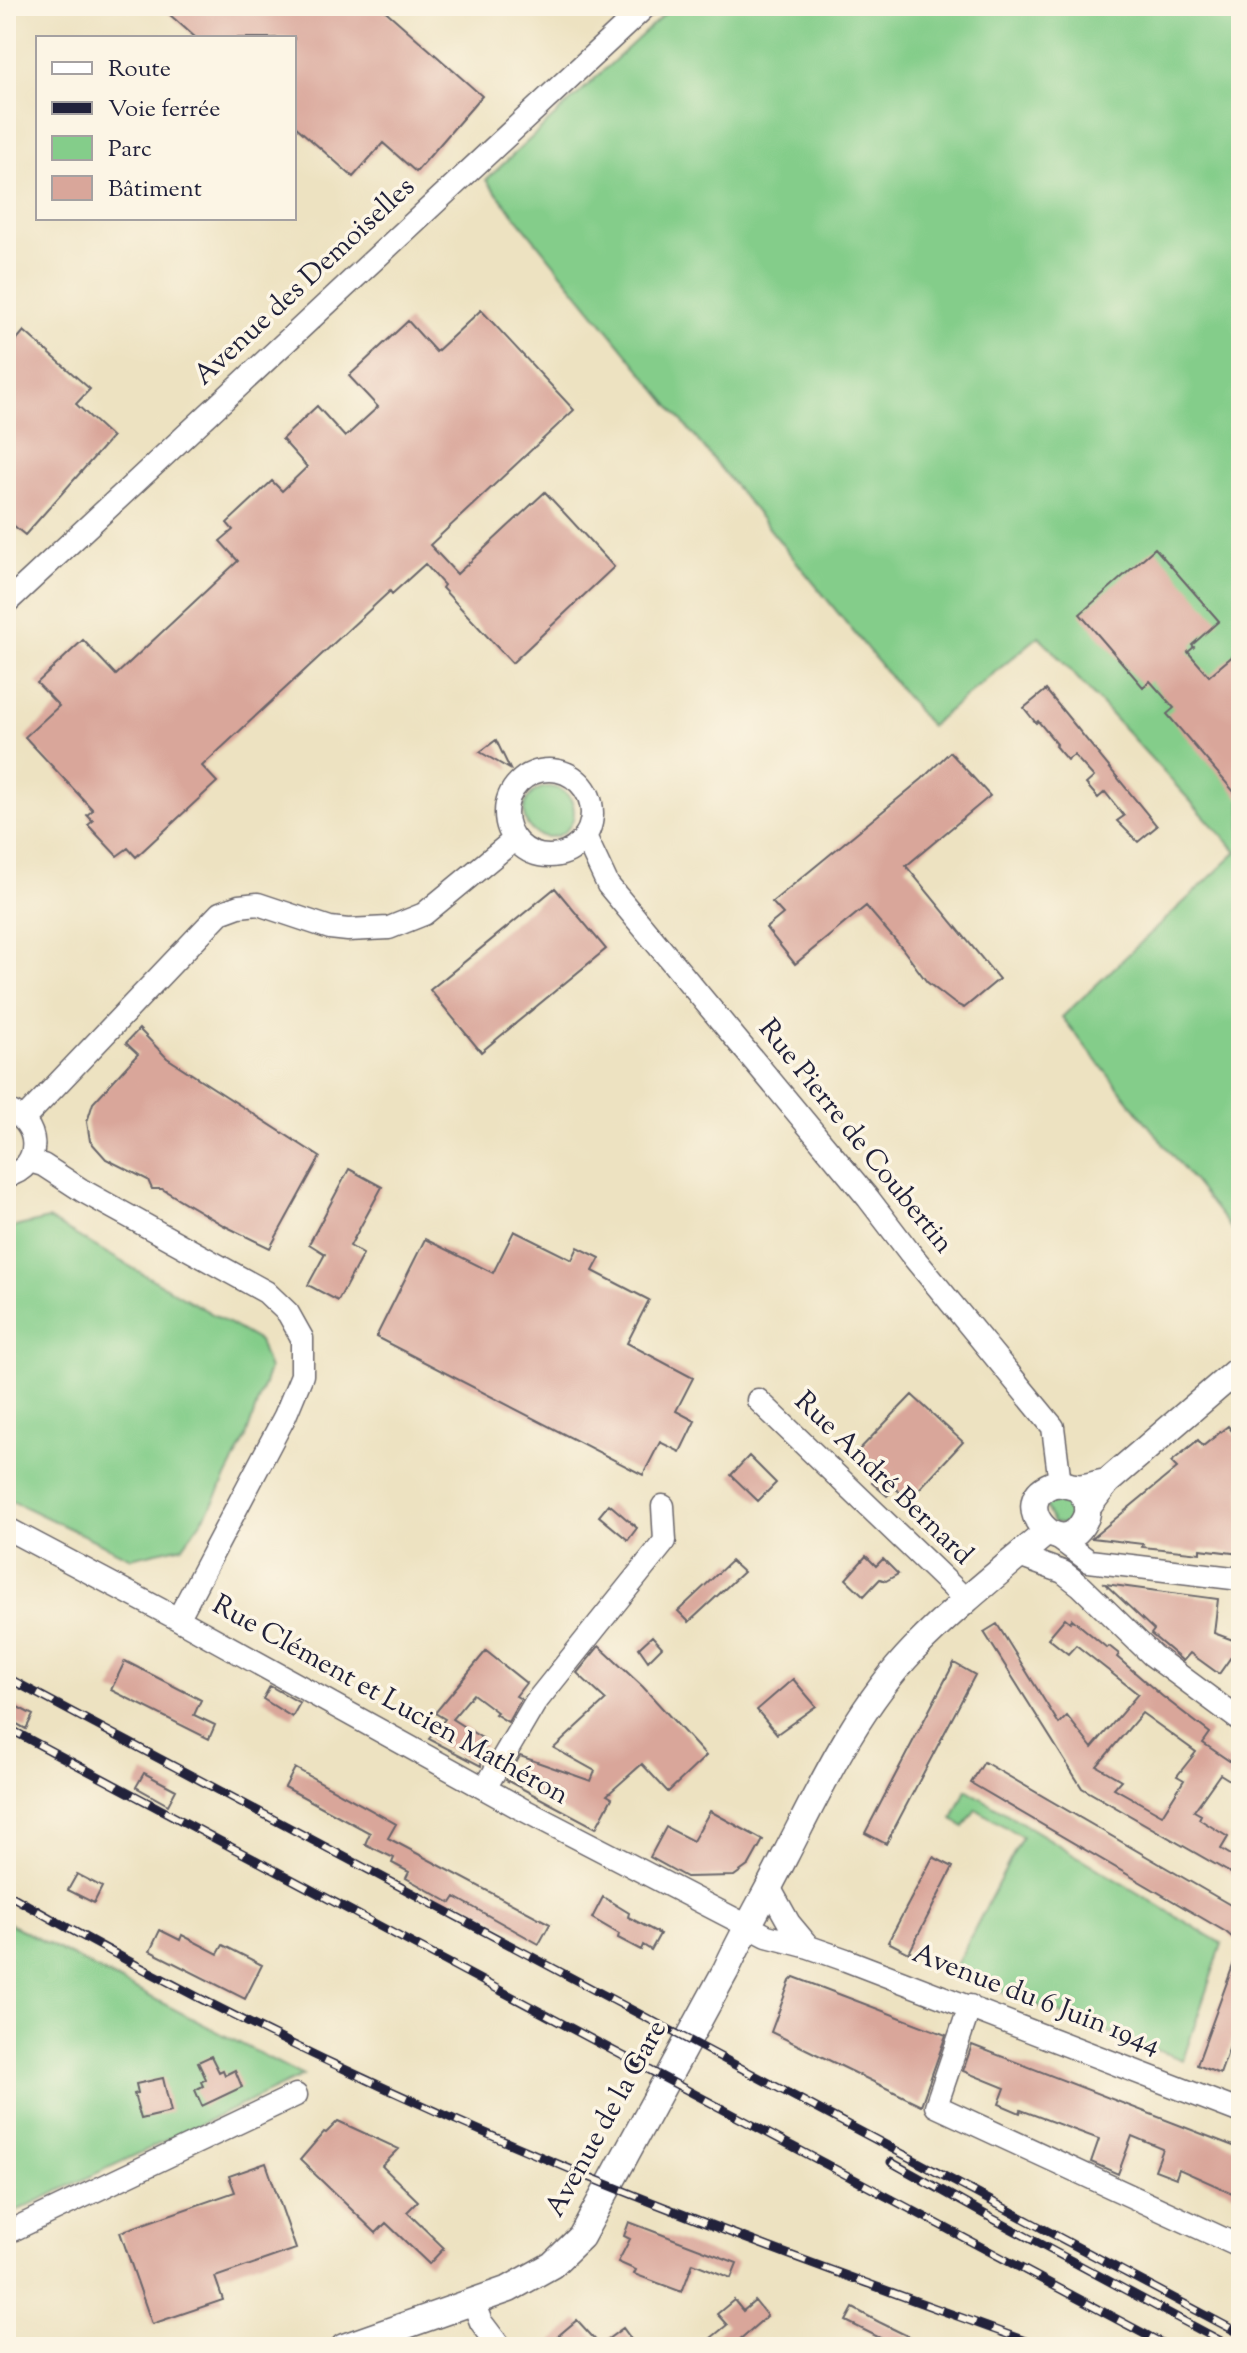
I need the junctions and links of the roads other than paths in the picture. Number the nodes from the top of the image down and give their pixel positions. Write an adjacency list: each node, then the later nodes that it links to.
1 (646, 6): 2 (street, Avenue des Demoiselles)
2 (6, 603)
3 (585, 836): 4 (street); 4 (street); 11 (street, Rue Pierre de Coubertin)
4 (515, 839): 5 (street)
5 (15, 1114): 6 (street)
6 (29, 1161): 7 (street); 17 (street)
7 (6, 1176)
8 (1241, 1367): 11 (street)
9 (758, 1400): 16 (street, Rue André Bernard)
10 (663, 1506): 19 (street)
11 (1071, 1524): 13 (street, Avenue de la Gare); 14 (street); 15 (street)
12 (6, 1528): 17 (street, Rue Clément et Lucien Mathéron)
13 (1019, 1556): 15 (street); 16 (street, Avenue de la Gare)
14 (1241, 1579)
15 (1081, 1586): 18 (street)
16 (966, 1600): 20 (street, Avenue de la Gare)
17 (178, 1619): 19 (street, Rue Clément et Lucien Mathéron)
18 (1241, 1721)
19 (485, 1788): 21 (street, Rue Clément et Lucien Mathéron)
20 (769, 1887): 21 (street, Avenue de la Gare); 22 (street)
21 (746, 1926): 22 (street, Avenue du 6 Juin 1944); 28 (street, Avenue de la Gare)
22 (809, 1947): 23 (street, Avenue du 6 Juin 1944)
23 (970, 2006): 25 (street, Avenue du 6 Juin 1944); 27 (street)
24 (296, 2095): 26 (street)
25 (1241, 2112)
26 (6, 2233)
27 (1241, 2247)
28 (473, 2302): 29 (street, Avenue de la Gare); 30 (street)
29 (344, 2347)
30 (500, 2347)

